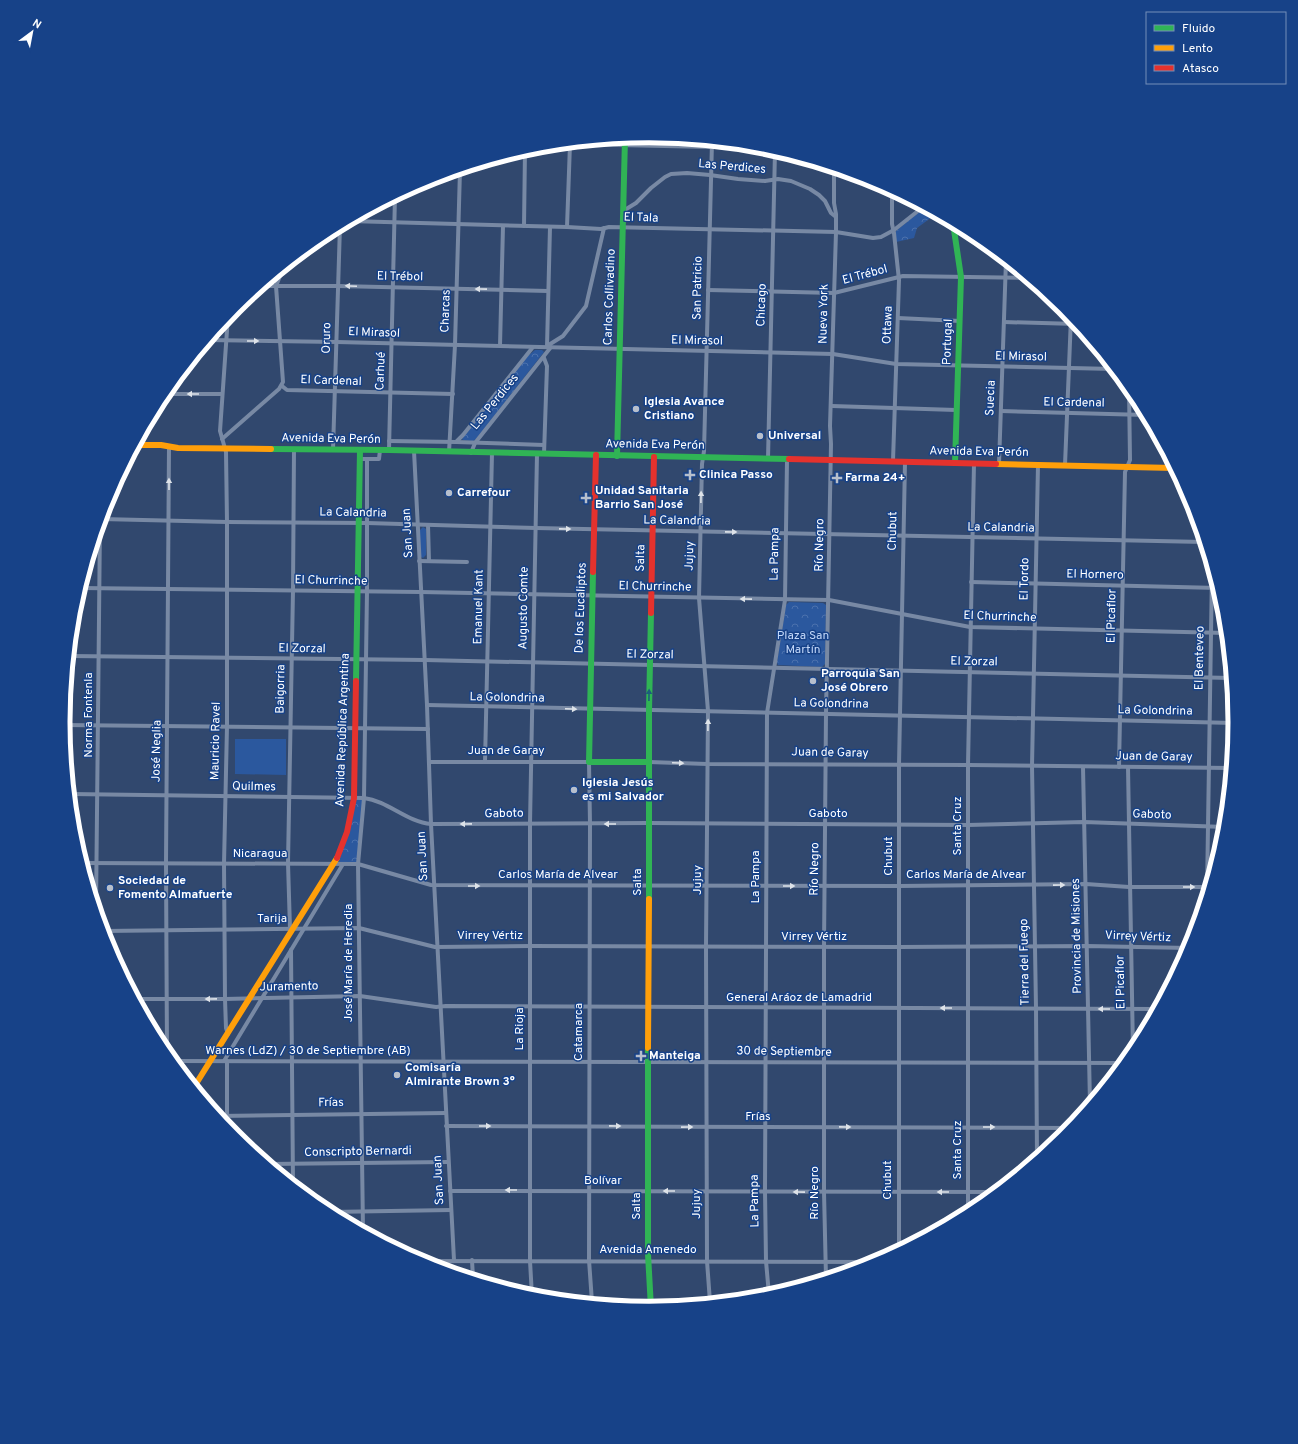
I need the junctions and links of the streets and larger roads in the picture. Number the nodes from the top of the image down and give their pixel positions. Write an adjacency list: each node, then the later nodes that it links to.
1 (625, 144): 15 (street, Carlos Collivadino)
2 (670, 144): 3 (street)
3 (689, 144)
4 (712, 147): 8 (street, San Patricio)
5 (570, 149): 23 (street)
6 (525, 157): 21 (street)
7 (775, 157): 11 (street, Chicago)
8 (710, 174): 11 (street, Las Perdices); 15 (street, Las Perdices); 26 (street, San Patricio)
9 (834, 174): 16 (street, Nueva York)
10 (460, 175): 19 (street, Charcas)
11 (774, 179): 16 (street, Las Perdices); 28 (street, Chicago)
12 (892, 197): 27 (street, Ottawa)
13 (395, 202): 18 (street, Carhué)
14 (919, 210): 27 (street, El Tala)
15 (624, 211): 25 (street, Carlos Collivadino)
16 (836, 217): 30 (street, Nueva York)
17 (360, 221): 18 (street, El Tala)
18 (395, 222): 19 (street, El Tala); 41 (street, Carhué)
19 (459, 224): 20 (street, El Tala); 42 (street, Charcas)
20 (503, 226): 21 (street, El Tala); 43 (street)
21 (524, 226): 22 (street, El Tala)
22 (550, 227): 23 (street, El Tala); 45 (street)
23 (567, 227): 24 (street, El Tala)
24 (604, 228): 25 (street, El Tala); 62 (street, Las Perdices)
25 (623, 228): 26 (street, El Tala); 63 (street, Carlos Collivadino)
26 (710, 230): 28 (street, El Tala); 44 (street, San Patricio)
27 (894, 230): 30 (street, El Tala); 33 (street, Ottawa)
28 (773, 231): 30 (street, El Tala); 46 (street, Chicago)
29 (954, 231): 35 (street, Portugal)
30 (836, 232): 47 (street, Nueva York)
31 (340, 233): 40 (street, Oruro)
32 (1006, 267): 36 (street, Suecia)
33 (899, 276): 35 (street, El Trébol); 47 (street, El Trébol); 48 (street, Ottawa)
34 (280, 277): 39 (street)
35 (961, 277): 36 (street, El Trébol); 49 (street, Portugal)
36 (1006, 278): 37 (street, El Trébol); 50 (street, Suecia)
37 (1020, 278)
38 (268, 286): 39 (street, El Trébol)
39 (276, 286): 40 (street, El Trébol); 56 (street)
40 (338, 286): 41 (street, El Trébol, one-way to 40); 57 (street, Oruro)
41 (393, 288): 42 (street, El Trébol); 58 (street, Carhué)
42 (457, 289): 43 (street, El Trébol, one-way to 42); 59 (street, Charcas)
43 (501, 290): 45 (street, El Trébol); 60 (street)
44 (708, 290): 46 (street, El Trébol); 64 (street, San Patricio)
45 (548, 292): 62 (street)
46 (772, 292): 47 (street, El Trébol); 65 (street, Chicago)
47 (834, 293): 66 (street, Nueva York)
48 (898, 318): 49 (street); 68 (street, Ottawa)
49 (960, 321): 69 (street, Portugal)
50 (1004, 322): 51 (street); 70 (street, Suecia)
51 (1069, 324)
52 (1070, 325): 71 (street)
53 (227, 326): 55 (street, Mauricio Ravel)
54 (214, 340): 55 (street, El Mirasol)
55 (226, 341): 56 (street, El Mirasol, one-way to 56); 77 (street, Mauricio Ravel)
56 (280, 341): 57 (street, El Mirasol); 73 (street)
57 (337, 342): 58 (street, El Mirasol); 74 (street, Oruro)
58 (392, 343): 59 (street, El Mirasol); 75 (street, Carhué)
59 (456, 345): 60 (street, El Mirasol); 78 (street, Charcas)
60 (500, 346): 61 (street, El Mirasol)
61 (533, 347): 62 (street, El Mirasol); 90 (street, Las Perdices)
62 (549, 347): 63 (street, El Mirasol); 67 (street, Las Perdices)
63 (620, 350): 64 (street, El Mirasol); 108 (street, Carlos Collivadino)
64 (707, 351): 65 (street, El Mirasol); 110 (street, San Patricio)
65 (770, 353): 66 (street, El Mirasol); 113 (street, Chicago)
66 (833, 354): 68 (street, El Mirasol); 80 (street, Nueva York)
67 (544, 358): 91 (street, Las Perdices); 93 (street)
68 (896, 364): 69 (street, El Mirasol); 81 (street, Ottawa)
69 (958, 366): 70 (street, El Mirasol); 82 (street, Portugal)
70 (1002, 367): 71 (street, El Mirasol); 83 (street, Suecia)
71 (1069, 368): 72 (street, El Mirasol); 84 (street)
72 (1107, 369)
73 (282, 386): 74 (street, El Cardenal); 87 (street)
74 (336, 391): 75 (street, El Cardenal); 97 (street, Oruro)
75 (390, 392): 78 (street, El Cardenal); 88 (street, Carhué)
76 (172, 394): 77 (street, one-way to 76)
77 (222, 394): 87 (street, Mauricio Ravel)
78 (453, 394): 89 (street, Charcas)
79 (1129, 399): 85 (street, El Picaflor)
80 (832, 406): 81 (street); 115 (street, Nueva York)
81 (894, 409): 82 (street); 116 (street, Ottawa)
82 (956, 410): 118 (street, Portugal)
83 (1001, 412): 84 (street, El Cardenal); 120 (street, Suecia)
84 (1067, 413): 85 (street, El Cardenal); 122 (street)
85 (1129, 415): 86 (street, El Cardenal); 123 (street, El Picaflor)
86 (1139, 415)
87 (222, 439): 95 (street, Mauricio Ravel)
88 (389, 441): 89 (street); 100 (street, Carhué)
89 (450, 442): 90 (street); 102 (street, Charcas)
90 (456, 442): 91 (street)
91 (475, 443): 93 (street); 103 (street, Las Perdices)
92 (141, 445): 94 (street, Avenida Eva Perón)
93 (544, 445): 106 (street)
94 (169, 447): 95 (street, Avenida Eva Perón); 126 (street, José Neglia, one-way to 94)
95 (224, 448): 96 (street, Avenida Eva Perón); 127 (street, Mauricio Ravel)
96 (294, 449): 97 (street, Avenida Eva Perón); 128 (street, Baigorria)
97 (333, 450): 98 (street, Avenida Eva Perón)
98 (360, 450): 99 (street, Avenida Eva Perón); 111 (street, Avenida República Argentina)
99 (380, 450): 100 (street, Avenida Eva Perón); 112 (street)
100 (389, 450): 101 (street, Avenida Eva Perón)
101 (414, 451): 102 (street, Avenida Eva Perón); 131 (street, San Juan)
102 (448, 452): 103 (street, Avenida Eva Perón)
103 (471, 452): 104 (street, Avenida Eva Perón)
104 (492, 453): 105 (street, Avenida Eva Perón); 133 (street, Emanuel Kant)
105 (537, 454): 106 (street, Avenida Eva Perón); 134 (street, Augusto Comte)
106 (544, 454): 107 (street, Avenida Eva Perón)
107 (596, 455): 108 (street, Avenida Eva Perón); 135 (street, De los Eucaliptos)
108 (617, 456): 109 (street, Avenida Eva Perón)
109 (654, 457): 110 (street, Avenida Eva Perón); 136 (street, Salta)
110 (703, 458): 113 (street, Avenida Eva Perón); 137 (street, Jujuy, one-way to 110)
111 (360, 459): 112 (street); 129 (street, Avenida República Argentina)
112 (367, 459): 130 (street, Avenida República Argentina)
113 (768, 459): 114 (street, Avenida Eva Perón)
114 (787, 460): 115 (street, Avenida Eva Perón); 138 (street, La Pampa)
115 (831, 461): 116 (street, Avenida Eva Perón); 139 (street, Río Negro)
116 (893, 461): 117 (street, Avenida Eva Perón)
117 (905, 462): 118 (street, Avenida Eva Perón); 140 (street, Chubut)
118 (955, 463): 119 (street, Avenida Eva Perón)
119 (974, 463): 120 (street, Avenida Eva Perón); 141 (street, Santa Cruz)
120 (999, 464): 121 (street, Avenida Eva Perón)
121 (1038, 464): 122 (street, Avenida Eva Perón); 143 (street, El Tordo)
122 (1065, 465): 123 (street, Avenida Eva Perón)
123 (1127, 466): 124 (street, Avenida Eva Perón); 144 (street, El Picaflor)
124 (1169, 468)
125 (107, 519): 126 (street, La Calandria)
126 (169, 520): 127 (street, La Calandria); 154 (street, José Neglia)
127 (226, 522): 128 (street, La Calandria); 156 (street, Mauricio Ravel)
128 (294, 522): 129 (street, La Calandria); 157 (street, Baigorria)
129 (359, 523): 130 (street, La Calandria); 158 (street, Avenida República Argentina)
130 (367, 523): 131 (street, La Calandria); 159 (street, Avenida República Argentina)
131 (417, 525): 132 (street, La Calandria); 146 (street, San Juan)
132 (428, 525): 133 (street, La Calandria); 147 (street, San Juan)
133 (490, 527): 134 (street, La Calandria); 161 (street, Emanuel Kant)
134 (536, 528): 135 (street, La Calandria, one-way to 135); 162 (street, Augusto Comte)
135 (594, 529): 136 (street, La Calandria); 163 (street, De los Eucaliptos)
136 (653, 530): 137 (street, La Calandria); 164 (street, Salta)
137 (701, 532): 138 (street, La Calandria, one-way to 138); 165 (street, Jujuy)
138 (785, 534): 139 (street, La Calandria); 166 (street, La Pampa)
139 (830, 534): 140 (street, La Calandria); 167 (street, Río Negro)
140 (903, 536): 141 (street, La Calandria); 168 (street, Chubut)
141 (972, 538): 143 (street, La Calandria); 149 (street, Santa Cruz)
142 (100, 539): 153 (street, Norma Fontenla)
143 (1036, 539): 144 (street, La Calandria); 150 (street, El Tordo)
144 (1124, 540): 145 (street, La Calandria); 151 (street, El Picaflor)
145 (1199, 542)
146 (419, 561): 147 (street); 160 (street, San Juan)
147 (429, 561): 148 (street)
148 (467, 562)
149 (971, 582): 150 (street, El Hornero); 169 (street, Santa Cruz)
150 (1035, 584): 151 (street, El Hornero); 170 (street, El Tordo)
151 (1123, 586): 155 (street, El Hornero); 171 (street, El Picaflor)
152 (86, 588): 153 (street, El Churrinche)
153 (100, 588): 154 (street, El Churrinche); 175 (street, Norma Fontenla)
154 (168, 588): 156 (street, El Churrinche); 176 (street, José Neglia)
155 (1212, 588): 172 (street, El Benteveo)
156 (226, 589): 157 (street, El Churrinche); 177 (street, Mauricio Ravel)
157 (293, 590): 158 (street, El Churrinche); 178 (street, Baigorria)
158 (358, 591): 159 (street, El Churrinche); 179 (street, Avenida República Argentina)
159 (367, 591): 160 (street, El Churrinche); 180 (street, Avenida República Argentina)
160 (420, 592): 161 (street, El Churrinche); 181 (street, San Juan)
161 (489, 594): 162 (street, El Churrinche); 182 (street, Emanuel Kant)
162 (534, 594): 163 (street, El Churrinche); 183 (street, Augusto Comte)
163 (593, 596): 164 (street, El Churrinche); 184 (street, De los Eucaliptos)
164 (651, 597): 165 (street, El Churrinche); 185 (street, Salta)
165 (699, 598): 166 (street, El Churrinche, one-way to 165); 186 (street, Jujuy)
166 (785, 600): 167 (street, El Churrinche); 187 (street, La Pampa)
167 (829, 600): 168 (street, El Churrinche); 188 (street, Río Negro)
168 (901, 614): 169 (street, El Churrinche); 189 (street, Chubut)
169 (970, 627): 170 (street, El Churrinche); 190 (street, Santa Cruz)
170 (1034, 629): 171 (street, El Churrinche); 191 (street, El Tordo)
171 (1122, 630): 172 (street, El Churrinche); 192 (street, El Picaflor)
172 (1211, 633): 173 (street, El Churrinche); 193 (street, El Benteveo)
173 (1221, 633)
174 (74, 656): 175 (street, El Zorzal)
175 (99, 657): 176 (street, El Zorzal); 210 (street, Norma Fontenla)
176 (168, 657): 177 (street, El Zorzal); 211 (street, José Neglia)
177 (226, 658): 178 (street, El Zorzal); 212 (street, Mauricio Ravel)
178 (292, 659): 179 (street, El Zorzal); 213 (street, Baigorria)
179 (356, 660): 180 (street, El Zorzal); 214 (street, Avenida República Argentina)
180 (366, 660): 181 (street, El Zorzal); 215 (street, Avenida República Argentina)
181 (425, 660): 182 (street, El Zorzal); 195 (street, San Juan)
182 (488, 662): 183 (street, El Zorzal); 196 (street, Emanuel Kant)
183 (533, 663): 184 (street, El Zorzal); 197 (street, Augusto Comte)
184 (591, 664): 185 (street, El Zorzal); 198 (street, De los Eucaliptos)
185 (650, 665): 186 (street, El Zorzal); 199 (street, Salta, one-way to 185)
186 (705, 667): 187 (street, El Zorzal); 200 (street, Jujuy)
187 (773, 669): 188 (street, El Zorzal); 201 (street, La Pampa)
188 (827, 669): 189 (street, El Zorzal); 202 (street, Río Negro)
189 (900, 670): 190 (street, El Zorzal); 203 (street, Chubut)
190 (970, 672): 191 (street, El Zorzal); 204 (street, Santa Cruz)
191 (1033, 673): 192 (street, El Zorzal); 205 (street, El Tordo)
192 (1121, 676): 193 (street, El Zorzal); 206 (street, El Picaflor)
193 (1210, 678): 194 (street, El Zorzal); 207 (street, El Benteveo)
194 (1226, 678)
195 (427, 705): 196 (street, La Golondrina); 216 (street, San Juan)
196 (486, 708): 197 (street, La Golondrina); 218 (street, Emanuel Kant)
197 (532, 708): 198 (street, La Golondrina, one-way to 198); 219 (street, Augusto Comte)
198 (590, 710): 199 (street, La Golondrina); 220 (street, De los Eucaliptos)
199 (649, 711): 200 (street, La Golondrina); 221 (street, Salta)
200 (708, 712): 201 (street, La Golondrina); 222 (street, Jujuy, one-way to 200)
201 (767, 713): 202 (street, La Golondrina); 223 (street, La Pampa)
202 (826, 713): 203 (street, La Golondrina); 224 (street, Río Negro)
203 (900, 715): 204 (street, La Golondrina); 225 (street, Chubut)
204 (968, 717): 205 (street, La Golondrina); 226 (street, Santa Cruz)
205 (1032, 719): 206 (street, La Golondrina); 227 (street, El Tordo)
206 (1120, 721): 207 (street, La Golondrina); 229 (street, El Picaflor)
207 (1209, 722): 208 (street, La Golondrina); 231 (street, El Benteveo)
208 (1228, 723)
209 (70, 725): 210 (street)
210 (98, 726): 211 (street); 234 (street, Norma Fontenla)
211 (167, 726): 212 (street); 235 (street, José Neglia)
212 (226, 726): 213 (street); 236 (street, Mauricio Ravel)
213 (291, 727): 214 (street); 237 (street, Baigorria)
214 (356, 728): 215 (street); 238 (street, Avenida República Argentina)
215 (365, 728): 216 (street); 239 (street, Avenida República Argentina)
216 (428, 729): 217 (street, San Juan)
217 (430, 762): 218 (street, Juan de Garay); 243 (street, San Juan)
218 (485, 762): 219 (street, Juan de Garay)
219 (531, 762): 220 (street, Juan de Garay); 241 (street, La Rioja)
220 (589, 762): 221 (street, Juan de Garay); 244 (street, Catamarca)
221 (649, 762): 222 (street, Juan de Garay, one-way to 222); 242 (street, Salta)
222 (707, 764): 223 (street, Juan de Garay); 245 (street, Jujuy)
223 (766, 764): 224 (street, Juan de Garay); 246 (street, La Pampa)
224 (826, 764): 225 (street, Juan de Garay); 247 (street, Río Negro)
225 (899, 765): 226 (street, Juan de Garay); 248 (street, Chubut)
226 (968, 765): 227 (street, Juan de Garay); 251 (street, Santa Cruz)
227 (1032, 766): 228 (street, Juan de Garay); 249 (street, Tierra del Fuego)
228 (1083, 767): 229 (street, Juan de Garay); 240 (street, Provincia de Misiones)
229 (1120, 767): 230 (street, Juan de Garay)
230 (1128, 767): 231 (street, Juan de Garay); 250 (street, El Picaflor)
231 (1208, 768): 232 (street, Juan de Garay); 252 (street, El Benteveo)
232 (1226, 768)
233 (75, 794): 234 (street, Quilmes)
234 (98, 794): 235 (street, Quilmes); 255 (street, Norma Fontenla)
235 (166, 795): 236 (street, Quilmes); 256 (street, José Neglia)
236 (225, 796): 237 (street, Quilmes); 258 (street, Mauricio Ravel)
237 (290, 797): 238 (street, Quilmes); 257 (street, Baigorria)
238 (354, 798): 239 (street, Quilmes); 259 (street, Avenida República Argentina)
239 (364, 798): 243 (street, Quilmes); 261 (street, Avenida República Argentina)
240 (1084, 822): 249 (street, Gaboto); 250 (street, Gaboto); 263 (street, Provincia de Misiones)
241 (530, 823): 243 (street, Gaboto, one-way to 243); 244 (street, Gaboto); 267 (street, La Rioja)
242 (649, 823): 244 (street, Gaboto, one-way to 244); 245 (street, Gaboto); 264 (street, Salta)
243 (431, 824): 266 (street, San Juan)
244 (590, 824): 268 (street, Catamarca)
245 (707, 824): 246 (street, Gaboto); 269 (street, Jujuy)
246 (766, 824): 247 (street, Gaboto); 270 (street, La Pampa)
247 (825, 824): 248 (street, Gaboto); 271 (street, Río Negro)
248 (899, 824): 251 (street, Gaboto); 272 (street, Chubut)
249 (1033, 824): 251 (street, Gaboto); 265 (street, Tierra del Fuego)
250 (1128, 824): 252 (street, Gaboto); 274 (street, El Picaflor)
251 (968, 825): 273 (street, Santa Cruz)
252 (1207, 826): 253 (street, Gaboto); 262 (street, El Benteveo)
253 (1218, 827)
254 (88, 863): 255 (street, Nicaragua)
255 (97, 863): 256 (street, Nicaragua); 276 (street, Norma Fontenla)
256 (166, 863): 258 (street, Nicaragua); 281 (street, José Neglia)
257 (288, 863): 258 (street, Nicaragua); 259 (street, Nicaragua); 279 (street, Baigorria)
258 (224, 864): 278 (street, Mauricio Ravel)
259 (333, 864): 260 (street, Nicaragua); 279 (street, Avenida República Argentina)
260 (343, 864): 261 (street, Nicaragua); 280 (street)
261 (358, 864): 266 (street, Nicaragua); 277 (street, José María de Heredia)
262 (1208, 873)
263 (1086, 884): 265 (street, Carlos María de Alvear, one-way to 263); 274 (street, Carlos María de Alvear); 285 (street, Provincia de Misiones)
264 (649, 885): 268 (street, Carlos María de Alvear); 269 (street, Carlos María de Alvear); 284 (street, Salta)
265 (1033, 885): 273 (street, Carlos María de Alvear); 293 (street, Tierra del Fuego)
266 (435, 886): 267 (street, Carlos María de Alvear, one-way to 267); 286 (street, San Juan)
267 (530, 886): 268 (street, Carlos María de Alvear); 283 (street, La Rioja)
268 (590, 886): 287 (street, Catamarca)
269 (708, 886): 270 (street, Carlos María de Alvear); 288 (street, Jujuy)
270 (766, 886): 271 (street, Carlos María de Alvear, one-way to 271); 289 (street, La Pampa)
271 (825, 886): 272 (street, Carlos María de Alvear); 290 (street, Río Negro)
272 (899, 886): 273 (street, Carlos María de Alvear); 291 (street, Chubut)
273 (968, 886): 292 (street, Santa Cruz)
274 (1129, 886): 275 (street, Carlos María de Alvear, one-way to 275); 294 (street, El Picaflor)
275 (1203, 888)
276 (96, 893)
277 (360, 928): 280 (street, Tarija); 286 (street, Tarija); 297 (street, José María de Heredia)
278 (225, 929): 279 (street, Tarija); 281 (street, Tarija); 303 (street, Mauricio Ravel)
279 (291, 929): 280 (street, Tarija); 299 (street, Avenida República Argentina)
280 (304, 929): 296 (street)
281 (166, 930): 282 (street, Tarija); 302 (street, José Neglia)
282 (109, 931)
283 (531, 946): 286 (street, Virrey Vértiz); 287 (street, Virrey Vértiz); 305 (street, La Rioja)
284 (648, 946): 287 (street, Virrey Vértiz); 288 (street, Virrey Vértiz); 307 (street, Salta)
285 (1087, 946): 293 (street, Virrey Vértiz); 294 (street, Virrey Vértiz); 314 (street, Provincia de Misiones)
286 (438, 947): 304 (street, San Juan)
287 (590, 947): 306 (street, Catamarca)
288 (706, 947): 289 (street, Virrey Vértiz); 308 (street, Jujuy)
289 (766, 947): 290 (street, Virrey Vértiz); 309 (street, La Pampa)
290 (824, 947): 291 (street, Virrey Vértiz); 310 (street, Río Negro)
291 (899, 947): 292 (street, Virrey Vértiz); 311 (street, Chubut)
292 (967, 947): 293 (street, Virrey Vértiz); 312 (street, Santa Cruz)
293 (1035, 947): 313 (street, Tierra del Fuego)
294 (1130, 947): 295 (street, Virrey Vértiz); 315 (street, El Picaflor)
295 (1182, 948)
296 (291, 950): 298 (street); 300 (street)
297 (360, 996): 298 (street, Juramento); 304 (street, Juramento); 326 (street, José María de Heredia)
298 (291, 997): 300 (street, Juramento); 323 (street)
299 (250, 998): 300 (street, Juramento); 303 (street, Juramento); 317 (street, Avenida República Argentina)
300 (262, 998): 322 (street)
301 (141, 999): 302 (street, Juramento)
302 (167, 999): 303 (street, Juramento, one-way to 302); 319 (street, José Neglia)
303 (225, 999): 317 (street, Mauricio Ravel)
304 (441, 1007): 305 (street, General Aráoz de Lamadrid); 327 (street, San Juan)
305 (530, 1007): 306 (street, General Aráoz de Lamadrid); 324 (street, La Rioja)
306 (589, 1007): 307 (street, General Aráoz de Lamadrid); 328 (street, Catamarca)
307 (648, 1008): 308 (street, General Aráoz de Lamadrid); 329 (street, Salta)
308 (707, 1008): 309 (street, General Aráoz de Lamadrid); 330 (street, Jujuy)
309 (766, 1008): 310 (street, General Aráoz de Lamadrid); 325 (street, La Pampa)
310 (825, 1008): 311 (street, General Aráoz de Lamadrid); 334 (street, Río Negro)
311 (898, 1008): 312 (street, General Aráoz de Lamadrid, one-way to 311); 331 (street, Chubut)
312 (967, 1008): 313 (street, General Aráoz de Lamadrid); 332 (street, Santa Cruz)
313 (1036, 1008): 314 (street, General Aráoz de Lamadrid); 333 (street, Tierra del Fuego)
314 (1088, 1008): 315 (street, General Aráoz de Lamadrid, one-way to 314); 335 (street, Provincia de Misiones)
315 (1131, 1009): 316 (street, General Aráoz de Lamadrid); 318 (street, El Picaflor)
316 (1152, 1009)
317 (228, 1034): 321 (street, Avenida República Argentina)
318 (1132, 1040)
319 (168, 1044)
320 (180, 1061): 321 (street, Warnes (LdZ) / 30 de Septiembre (AB))
321 (211, 1061): 322 (street, Warnes (LdZ) / 30 de Septiembre (AB)); 337 (street, Avenida República Argentina)
322 (225, 1061): 323 (street, Warnes (LdZ) / 30 de Septiembre (AB)); 342 (street)
323 (292, 1061): 326 (street, Warnes (LdZ) / 30 de Septiembre (AB)); 341 (street)
324 (530, 1061): 327 (street, 30 de Septiembre); 328 (street, 30 de Septiembre); 344 (street, La Rioja)
325 (766, 1061): 330 (street, 30 de Septiembre); 334 (street, 30 de Septiembre); 349 (street, La Pampa)
326 (360, 1062): 327 (street, Warnes (LdZ) / 30 de Septiembre (AB)); 339 (street, José María de Heredia)
327 (444, 1062): 340 (street, San Juan)
328 (589, 1062): 329 (street, 30 de Septiembre); 345 (street, Catamarca)
329 (648, 1062): 330 (street, 30 de Septiembre); 347 (street, Salta)
330 (707, 1062): 348 (street, Jujuy)
331 (899, 1062): 332 (street, 30 de Septiembre); 334 (street, 30 de Septiembre); 350 (street, Chubut)
332 (968, 1062): 333 (street, 30 de Septiembre); 351 (street, Santa Cruz)
333 (1036, 1062): 335 (street, 30 de Septiembre); 352 (street, Tierra del Fuego)
334 (825, 1063): 346 (street, Río Negro)
335 (1089, 1063): 336 (street, 30 de Septiembre); 338 (street, Provincia de Misiones)
336 (1116, 1063)
337 (197, 1083)
338 (1090, 1097)
339 (361, 1113): 340 (street, Frías); 341 (street, Frías); 355 (street, José María de Heredia)
340 (446, 1113): 343 (street, San Juan)
341 (291, 1114): 342 (street, Frías); 357 (street)
342 (227, 1116)
343 (446, 1126): 344 (street, Frías, one-way to 344); 356 (street, San Juan)
344 (530, 1126): 345 (street, Frías); 360 (street, La Rioja)
345 (589, 1126): 347 (street, Frías, one-way to 347); 362 (street, Catamarca)
346 (824, 1126): 349 (street, Frías); 350 (street, Frías, one-way to 350); 366 (street, Río Negro)
347 (648, 1127): 348 (street, Frías, one-way to 348); 363 (street, Salta)
348 (707, 1127): 349 (street, Frías); 364 (street, Jujuy)
349 (765, 1127): 365 (street, La Pampa)
350 (898, 1127): 351 (street, Frías); 367 (street, Chubut)
351 (967, 1127): 352 (street, Frías, one-way to 352); 368 (street, Santa Cruz)
352 (1037, 1127): 353 (street, Frías); 354 (street, Tierra del Fuego)
353 (1061, 1128)
354 (1037, 1151)
355 (361, 1162): 356 (street, Conscripto Bernardi); 357 (street, Conscripto Bernardi); 373 (street, José María de Heredia)
356 (448, 1162): 361 (street, San Juan)
357 (292, 1163): 358 (street, Conscripto Bernardi); 359 (street)
358 (275, 1164)
359 (293, 1178)
360 (530, 1190): 361 (street, Bolívar, one-way to 361); 362 (street, Bolívar); 378 (street, La Rioja)
361 (450, 1191): 371 (street, San Juan)
362 (589, 1191): 363 (street, Bolívar); 379 (street, Catamarca)
363 (648, 1191): 364 (street, Bolívar, one-way to 363); 380 (street, Salta)
364 (707, 1191): 365 (street, Bolívar); 382 (street, Jujuy)
365 (765, 1191): 366 (street, Bolívar, one-way to 365); 383 (street, La Pampa)
366 (824, 1192): 367 (street, Bolívar); 384 (street, Río Negro)
367 (898, 1192): 368 (street, Bolívar, one-way to 367); 375 (street, Chubut)
368 (968, 1192): 369 (street, Bolívar); 370 (street, Santa Cruz)
369 (986, 1192)
370 (968, 1205)
371 (450, 1210): 373 (street); 376 (street, San Juan)
372 (341, 1212): 373 (street)
373 (362, 1212): 374 (street, José María de Heredia)
374 (363, 1225)
375 (899, 1244)
376 (454, 1260): 377 (street, Avenida Amenedo); 381 (street, Avenida Amenedo)
377 (472, 1260): 378 (street, Avenida Amenedo); 386 (street)
378 (530, 1260): 379 (street, Avenida Amenedo); 389 (street, La Rioja)
379 (589, 1260): 380 (street, Avenida Amenedo); 390 (street, Catamarca)
380 (648, 1260): 382 (street, Avenida Amenedo); 392 (street, Salta)
381 (437, 1261)
382 (707, 1261): 383 (street, Avenida Amenedo); 391 (street, Jujuy)
383 (766, 1261): 384 (street, Avenida Amenedo); 388 (street, La Pampa)
384 (825, 1261): 385 (street, Avenida Amenedo); 387 (street, Río Negro)
385 (858, 1262)
386 (473, 1273)
387 (826, 1273)
388 (768, 1288)
389 (532, 1289)
390 (592, 1298)
391 (710, 1298)
392 (651, 1301)

